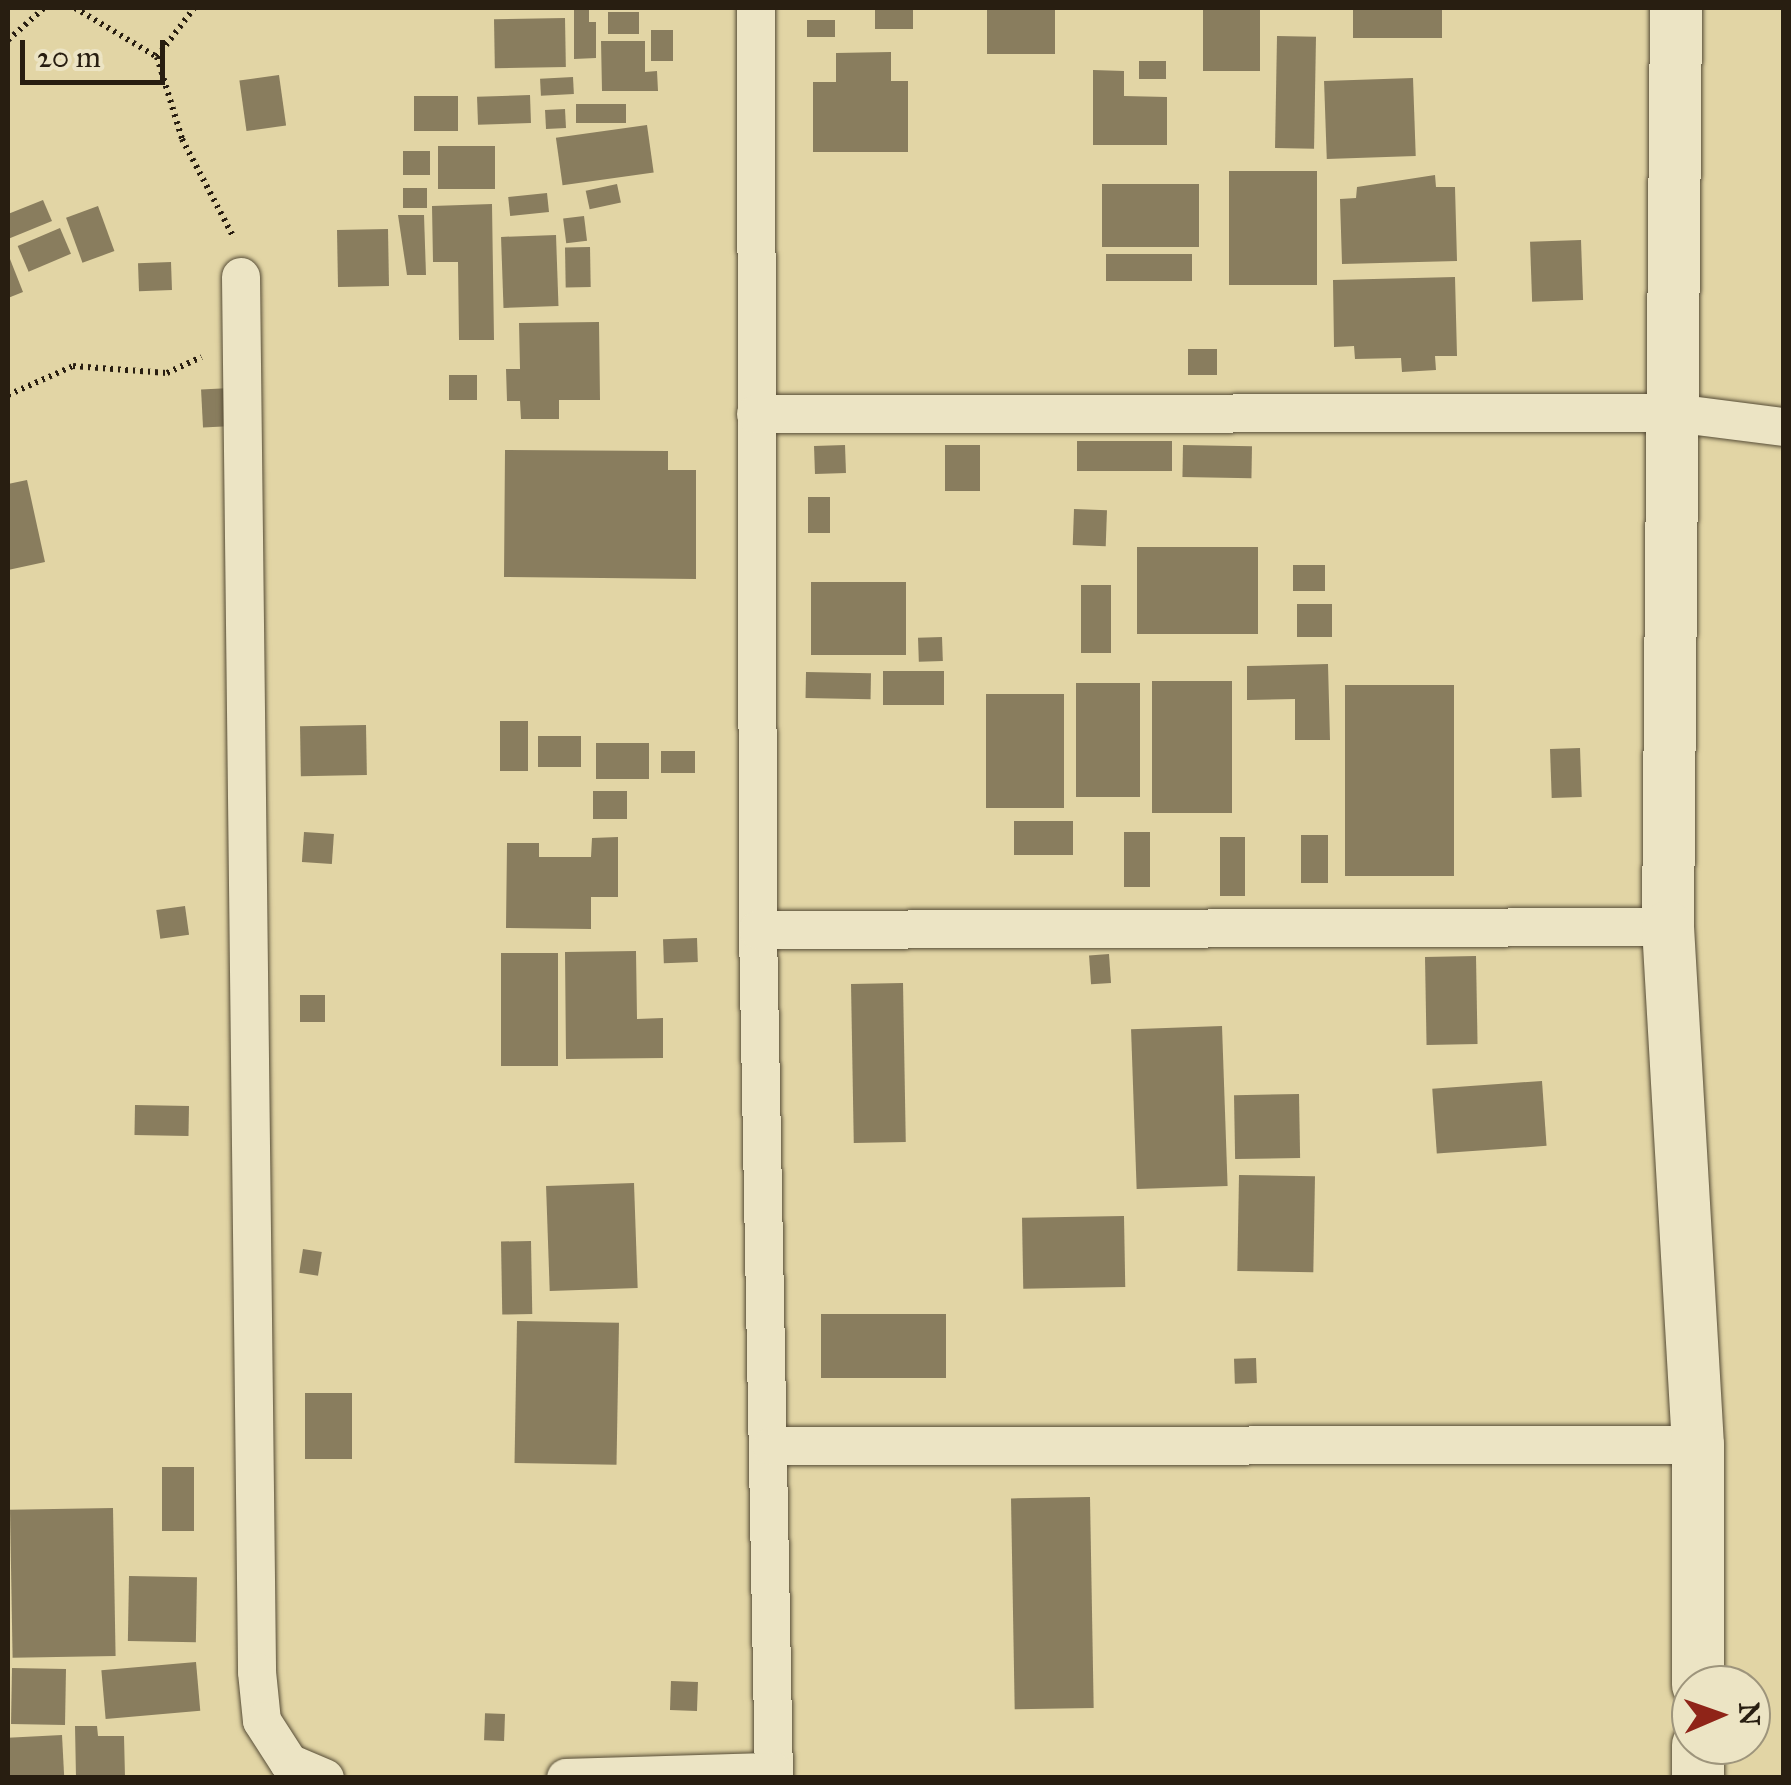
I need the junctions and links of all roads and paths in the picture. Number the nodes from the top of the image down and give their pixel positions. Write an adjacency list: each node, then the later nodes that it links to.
1 (44, 8): 6 (path)
2 (74, 8): 7 (path)
3 (194, 8): 7 (path)
4 (756, 8): 12 (street)
5 (1676, 8): 11 (street)
6 (8, 40)
7 (157, 57): 8 (path)
8 (242, 277): 9 (street)
9 (242, 339): 10 (path); 20 (street)
10 (8, 395)
11 (1674, 413): 12 (street); 13 (street); 14 (street)
12 (756, 414): 15 (street)
13 (1784, 427)
14 (1668, 927): 15 (street); 16 (street)
15 (758, 930): 17 (street)
16 (1698, 1445): 17 (street); 18 (street)
17 (772, 1446): 19 (street)
18 (1698, 1665)
19 (774, 1775): 21 (street)
20 (325, 1778)
21 (566, 1778)

